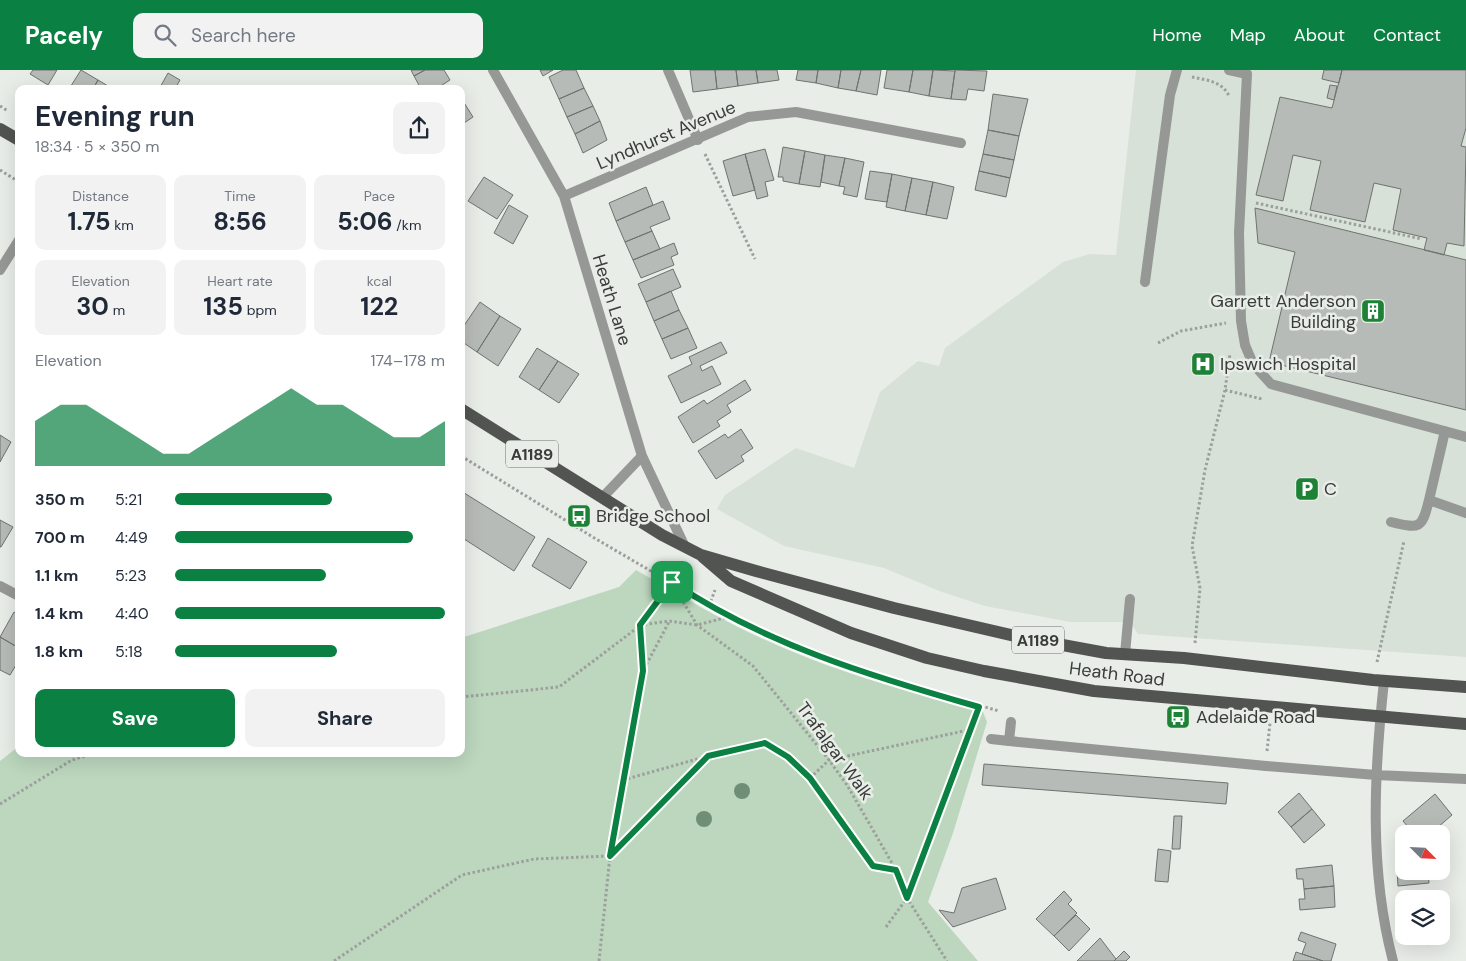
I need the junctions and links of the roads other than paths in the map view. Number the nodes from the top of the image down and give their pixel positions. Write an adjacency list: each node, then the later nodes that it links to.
1 (493, 70): 10 (street, Heath Lane)
2 (668, 70): 8 (street)
3 (1229, 70): 5 (street)
4 (1176, 72): 13 (street)
5 (1248, 72): 15 (street)
6 (0, 129): 7 (main road)
7 (15, 138)
8 (698, 140): 9 (street, Lyndhurst Avenue); 10 (street, Lyndhurst Avenue)
9 (961, 143)
10 (564, 196): 17 (street, Heath Lane)
11 (15, 246): 12 (street)
12 (0, 270)
13 (1145, 282)
14 (465, 412): 18 (main road, Heath Road / A1189)
15 (1445, 431): 16 (street); 19 (street)
16 (1466, 437)
17 (642, 456): 18 (street); 22 (street, Heath Lane)
18 (602, 498): 22 (main road, Heath Road)
19 (1429, 500): 20 (street); 21 (street)
20 (1466, 513)
21 (1391, 522)
22 (685, 547): 23 (main road, Heath Road)
23 (701, 555): 27 (main road, Heath Road / A1189); 30 (main road, Heath Road / A1189)
24 (0, 586): 25 (street)
25 (15, 594)
26 (1130, 598): 27 (street)
27 (1125, 654): 28 (main road, Heath Road / A1189)
28 (1378, 680): 29 (main road, Heath Road); 30 (street)
29 (1466, 687)
30 (1380, 716): 32 (main road, Heath Road / A1189); 35 (street)
31 (1011, 722): 34 (street)
32 (1466, 724)
33 (991, 739): 34 (street)
34 (1009, 741): 35 (street)
35 (1376, 775): 36 (street); 37 (street)
36 (1466, 779)
37 (1393, 961)

